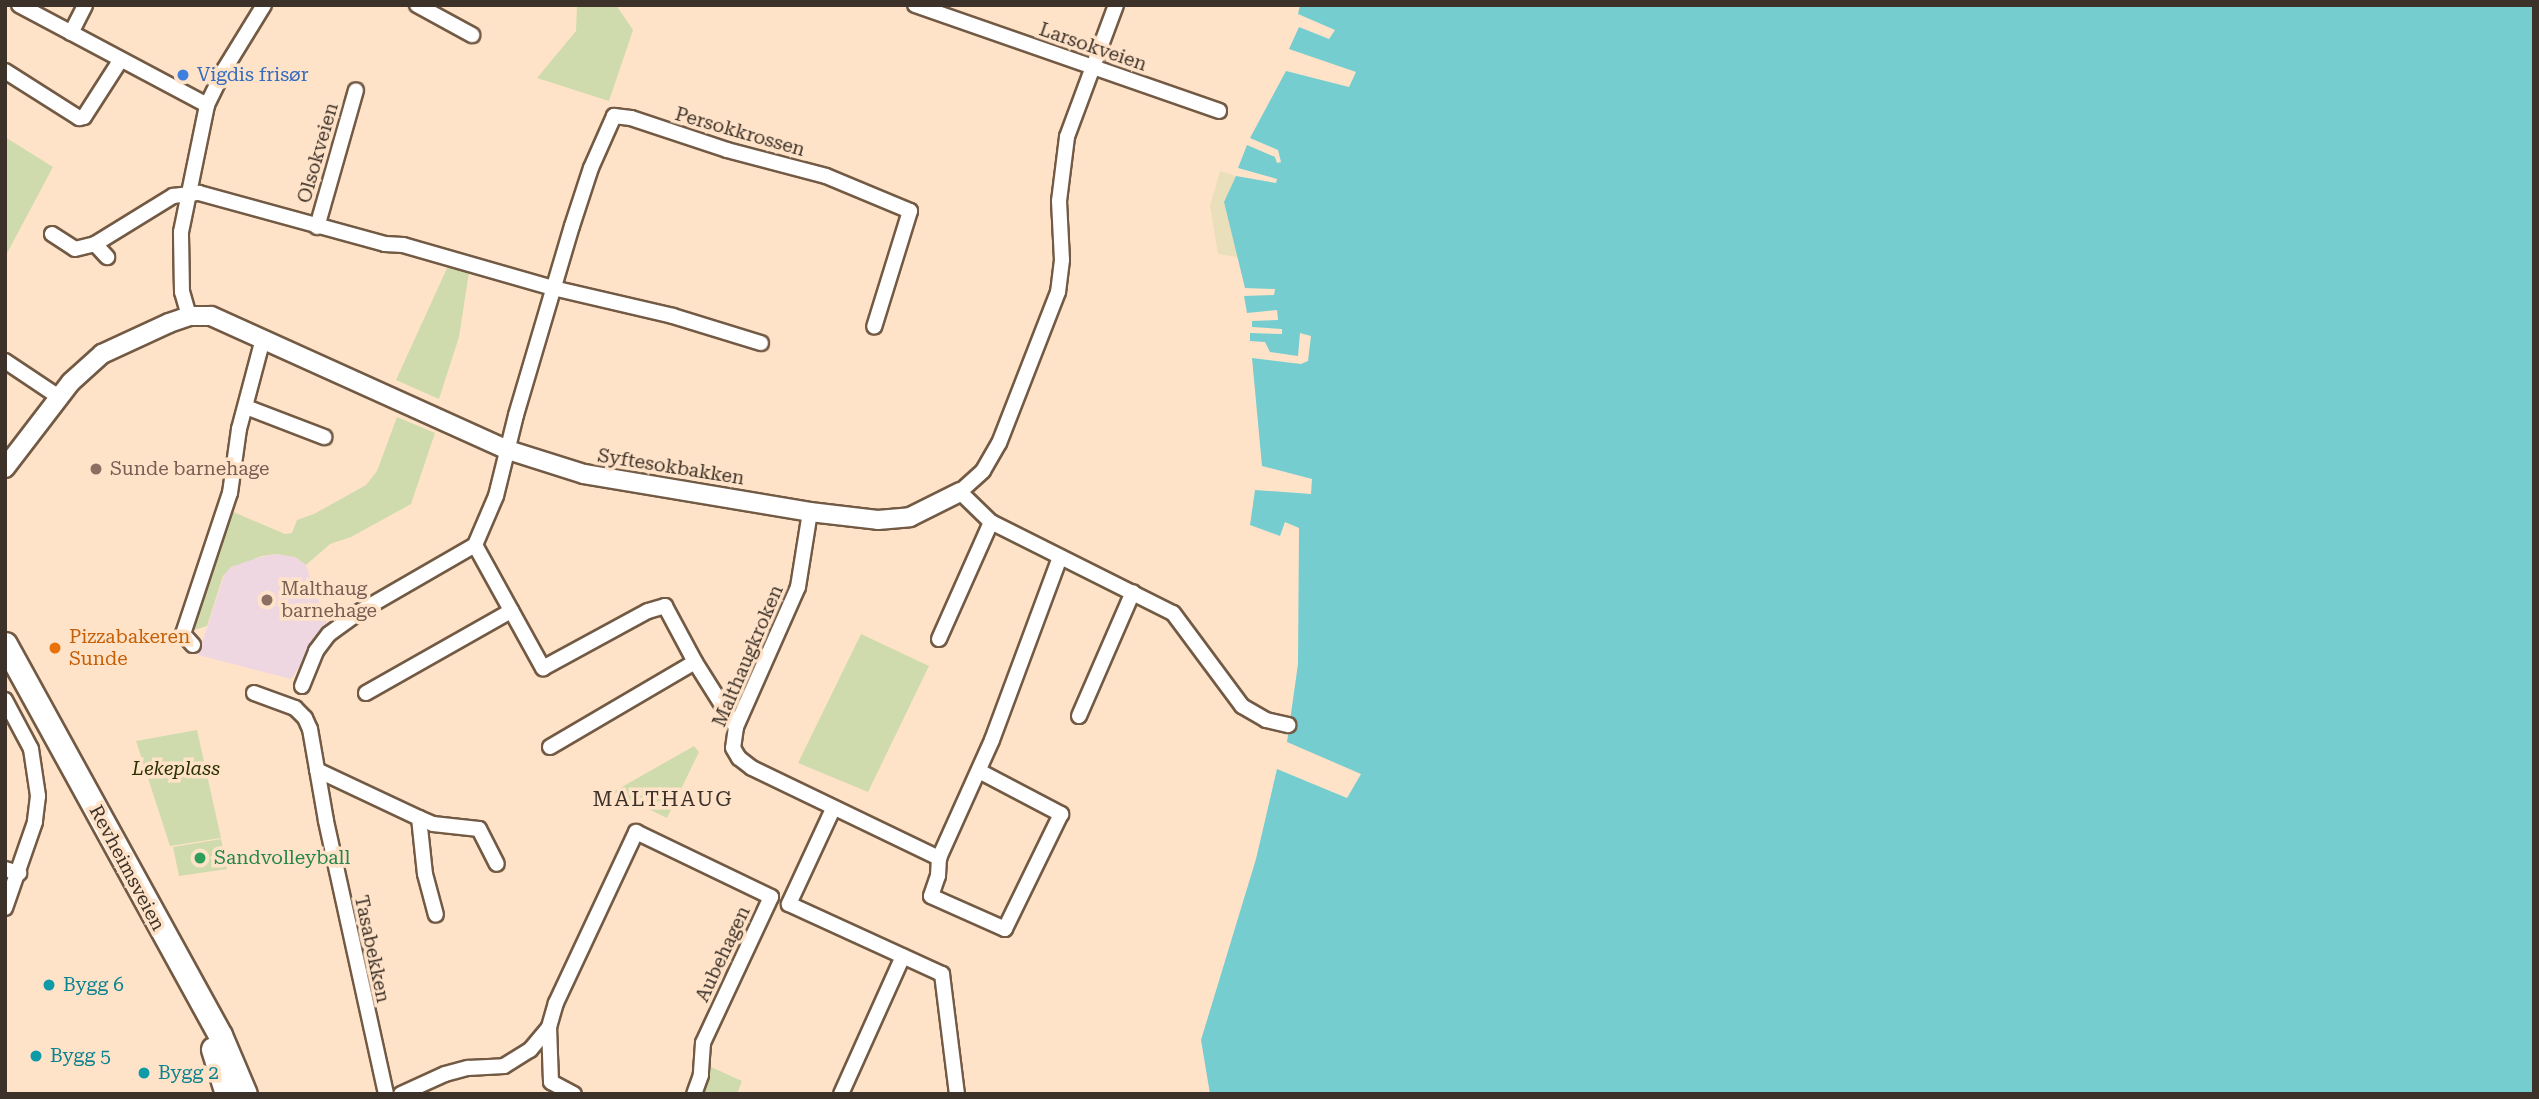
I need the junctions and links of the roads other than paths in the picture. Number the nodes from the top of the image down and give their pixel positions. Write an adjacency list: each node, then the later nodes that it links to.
1 (19, 5): 7 (street)
2 (85, 5): 7 (street)
3 (264, 5): 13 (street)
4 (417, 5): 8 (street)
5 (915, 5): 10 (street, Larsokveien)
6 (1116, 5): 10 (street, Syftesokbakken)
7 (71, 33): 9 (street)
8 (472, 35)
9 (120, 61): 11 (street); 13 (street)
10 (1095, 69): 14 (street, Larsokveien); 31 (street, Syftesokbakken)
11 (5, 71)
12 (356, 90): 16 (street, Olsokveien)
13 (207, 105): 15 (street)
14 (1219, 111)
15 (188, 197): 16 (street, Olsokveien); 18 (street, Olsokveien); 21 (street)
16 (317, 227): 20 (street, Olsokveien)
17 (52, 234): 18 (street)
18 (95, 244): 19 (street)
19 (107, 257)
20 (553, 288): 22 (street, Persokkrossen); 24 (street); 29 (street, Persokkrossen)
21 (189, 316): 23 (street, Syftesokbakken); 26 (street, Syftesokbakken)
22 (874, 327)
23 (263, 339): 27 (street); 29 (street, Syftesokbakken)
24 (761, 343)
25 (5, 361): 26 (street)
26 (59, 397): 30 (street, Syftesokbakken)
27 (246, 407): 28 (street); 41 (street)
28 (324, 437)
29 (508, 450): 32 (street, Syftesokbakken); 34 (street, Persokkrossen)
30 (5, 468)
31 (960, 492): 32 (street, Syftesokbakken); 33 (street)
32 (810, 512): 49 (street, Malthaugkroken)
33 (991, 522): 35 (street); 39 (street)
34 (475, 545): 37 (street); 43 (street)
35 (1060, 557): 36 (street); 53 (street)
36 (1133, 592): 47 (street); 48 (street)
37 (511, 611): 42 (street); 45 (street)
38 (5, 624): 50 (main road, Revheimsveien)
39 (939, 639)
40 (5, 644): 50 (main road, Revheimsveien)
41 (192, 645)
42 (695, 662): 49 (street); 51 (street)
43 (302, 686)
44 (254, 693): 52 (street, Tasabekken)
45 (366, 693)
46 (5, 700): 58 (street)
47 (1079, 716)
48 (1288, 725)
49 (736, 727): 54 (street, Malthaugkroken)
50 (59, 739): 62 (main road, Revheimsveien)
51 (550, 747)
52 (317, 770): 55 (street); 66 (street, Tasabekken)
53 (979, 771): 56 (street); 56 (street)
54 (833, 809): 56 (street, Malthaugkroken); 61 (street)
55 (419, 818): 57 (street); 60 (street)
56 (939, 858)
57 (497, 864)
58 (12, 871): 59 (street)
59 (5, 908)
60 (436, 915)
61 (903, 956): 70 (street); 71 (street)
62 (197, 996): 64 (main road, Revheimsveien); 65 (main road, Revheimsveien)
63 (549, 1027): 67 (street, Aubehagen); 68 (street, Aubehagen); 69 (street, Aubehagen)
64 (227, 1094)
65 (245, 1094)
66 (386, 1094)
67 (401, 1094)
68 (574, 1094)
69 (694, 1094)
70 (841, 1094)
71 (957, 1094)

